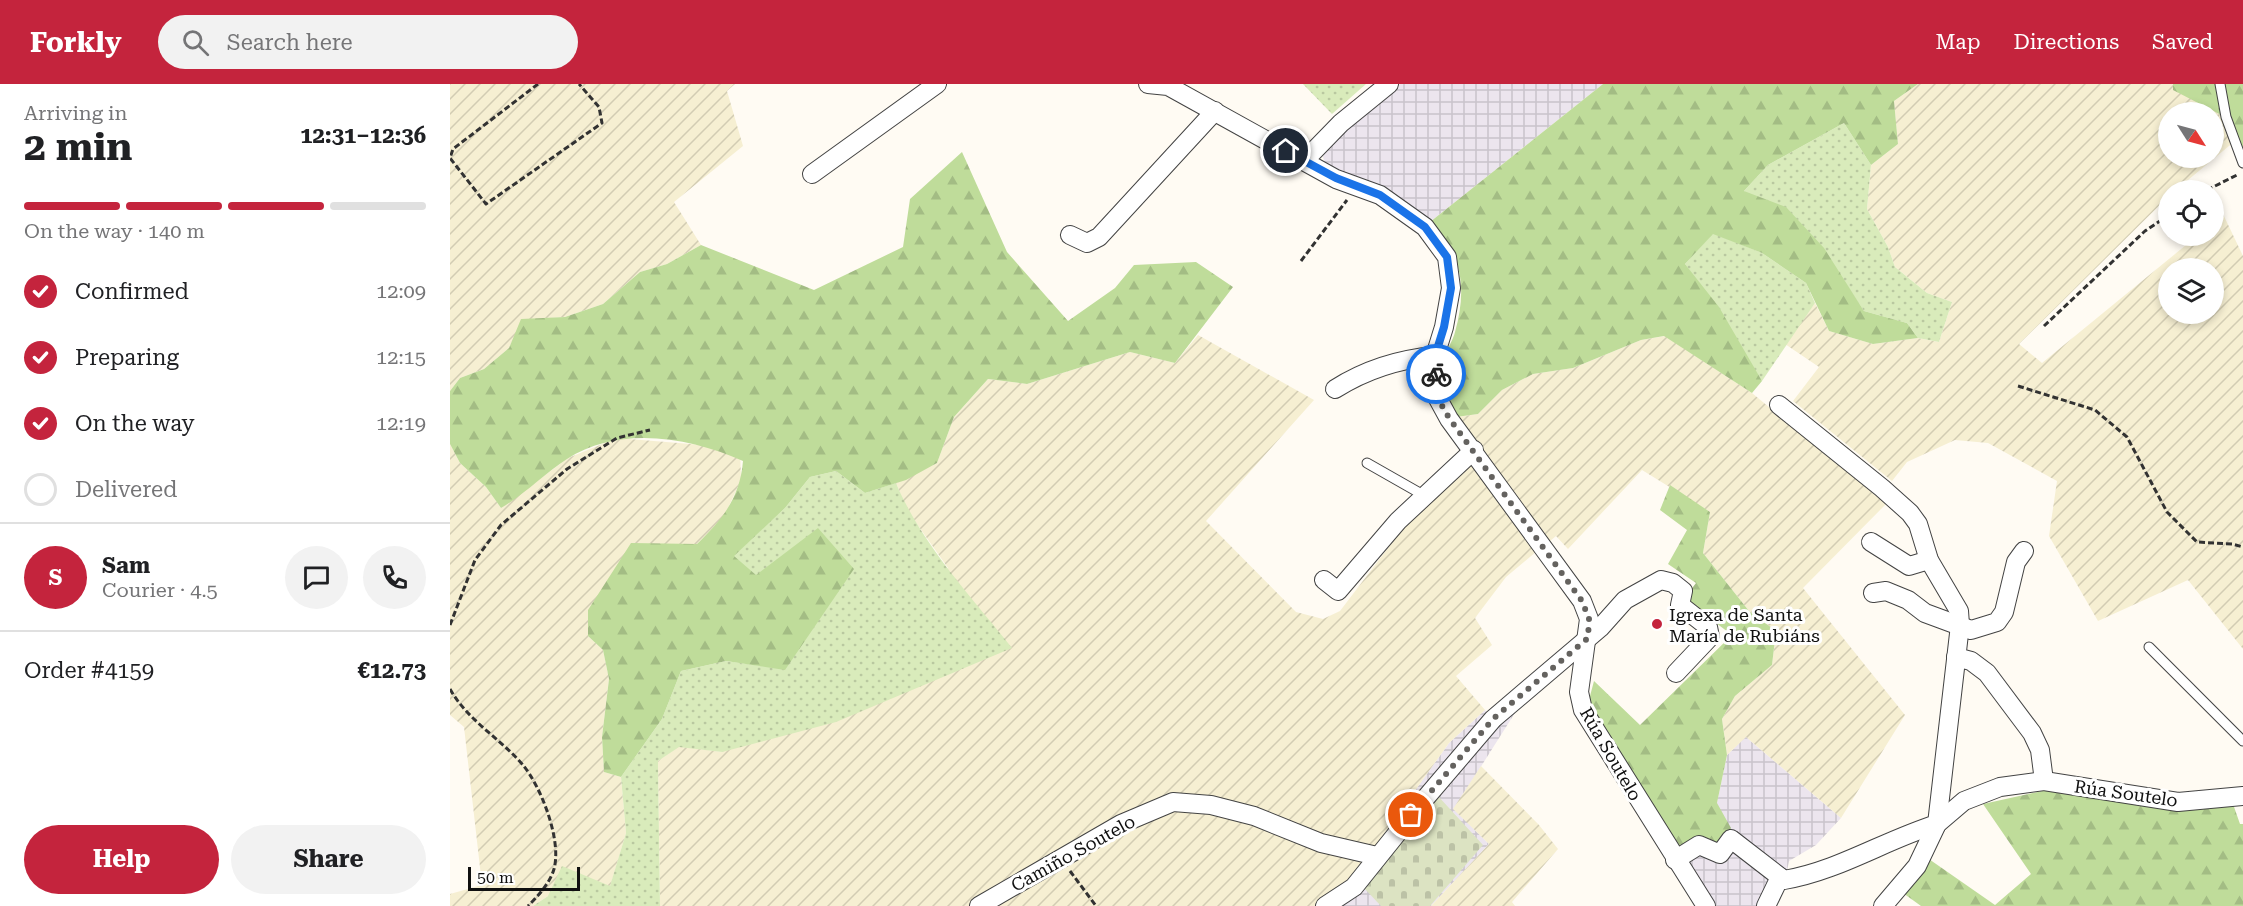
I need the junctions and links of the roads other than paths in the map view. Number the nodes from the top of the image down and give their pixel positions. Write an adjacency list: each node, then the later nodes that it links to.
1 (937, 84): 8 (street)
2 (1148, 84): 5 (street)
3 (1389, 84): 6 (street)
4 (2220, 84): 7 (lane)
5 (1215, 111): 6 (street); 9 (street)
6 (1304, 161): 10 (street)
7 (2243, 163)
8 (812, 174)
9 (1070, 235)
10 (1435, 356): 11 (street); 13 (street, Rúa Soutelo)
11 (1335, 389)
12 (1779, 405): 18 (street, Rúa Soutelo)
13 (1474, 450): 15 (street); 22 (street, Rúa Soutelo)
14 (1367, 463): 15 (lane)
15 (1425, 496): 19 (street)
16 (1870, 542): 18 (street)
17 (2024, 551): 21 (street)
18 (1929, 560): 21 (street, Rúa Soutelo)
19 (1324, 580)
20 (1873, 592): 21 (street)
21 (1960, 625): 24 (street, Rúa Soutelo)
22 (1588, 638): 25 (street); 30 (street); 31 (street, Rúa Soutelo)
23 (2149, 647): 26 (lane)
24 (1956, 657): 27 (street); 29 (street, Rúa Soutelo)
25 (1676, 673)
26 (2243, 741)
27 (2044, 781): 28 (street, Rúa Soutelo); 29 (street, Rúa Soutelo)
28 (2243, 796)
29 (1936, 824): 32 (street, Rúa Soutelo); 37 (street, Rúa Soutelo)
30 (1377, 856): 33 (street, Camiño Soutelo); 34 (street)
31 (1675, 861): 32 (street); 35 (street, Rúa Soutelo)
32 (1780, 877): 36 (street)
33 (979, 906)
34 (1325, 906)
35 (1706, 906)
36 (1766, 906)
37 (1883, 906)

